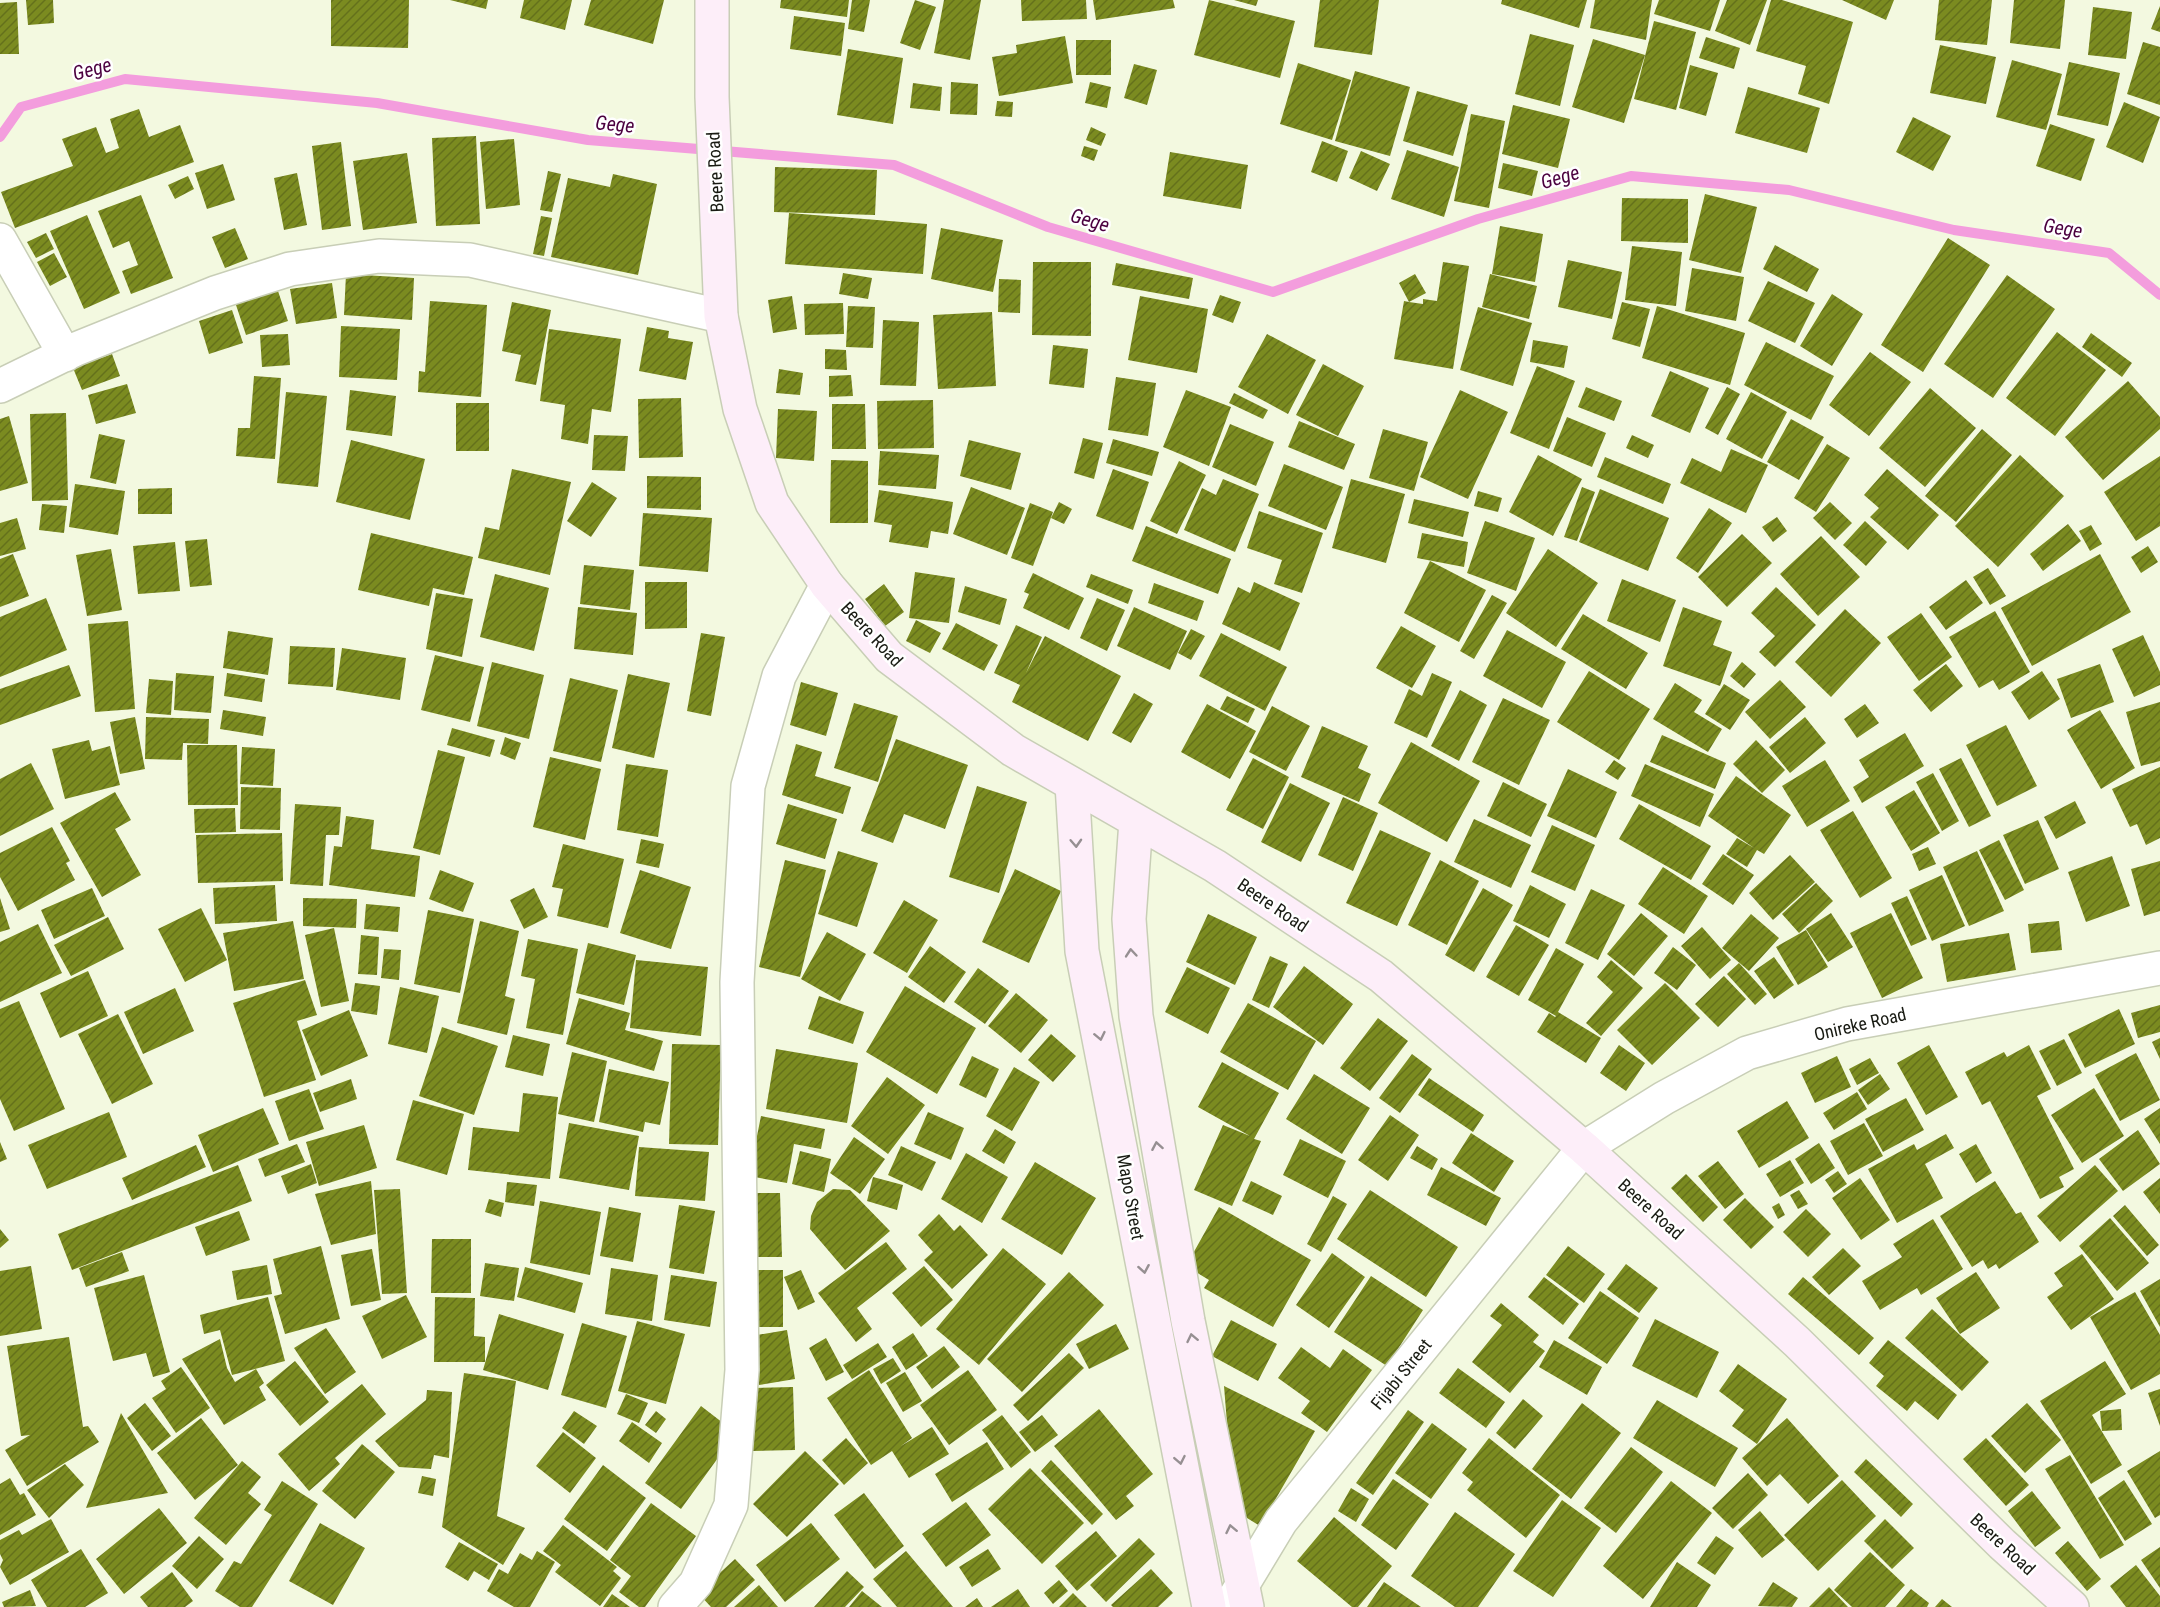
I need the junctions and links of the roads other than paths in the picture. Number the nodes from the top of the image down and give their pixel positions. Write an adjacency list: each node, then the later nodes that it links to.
1 (712, 0): 3 (main road, Beere Road)
2 (0, 240): 4 (street)
3 (720, 316): 4 (street); 6 (main road, Beere Road)
4 (65, 355): 5 (street)
5 (0, 386)
6 (827, 585): 7 (main road, Beere Road); 12 (street)
7 (1072, 784): 8 (main road, Beere Road); 13 (main road, Mapo Street, one-way to 13)
8 (1136, 820): 10 (main road, Beere Road); 11 (main road, Mapo Street, one-way to 8)
9 (2160, 968): 10 (street, Onireke Road)
10 (1584, 1148): 11 (street, Fijabi Street); 14 (main road, Beere Road)
11 (1239, 1600)
12 (675, 1607)
13 (1209, 1607)
14 (2072, 1607)

